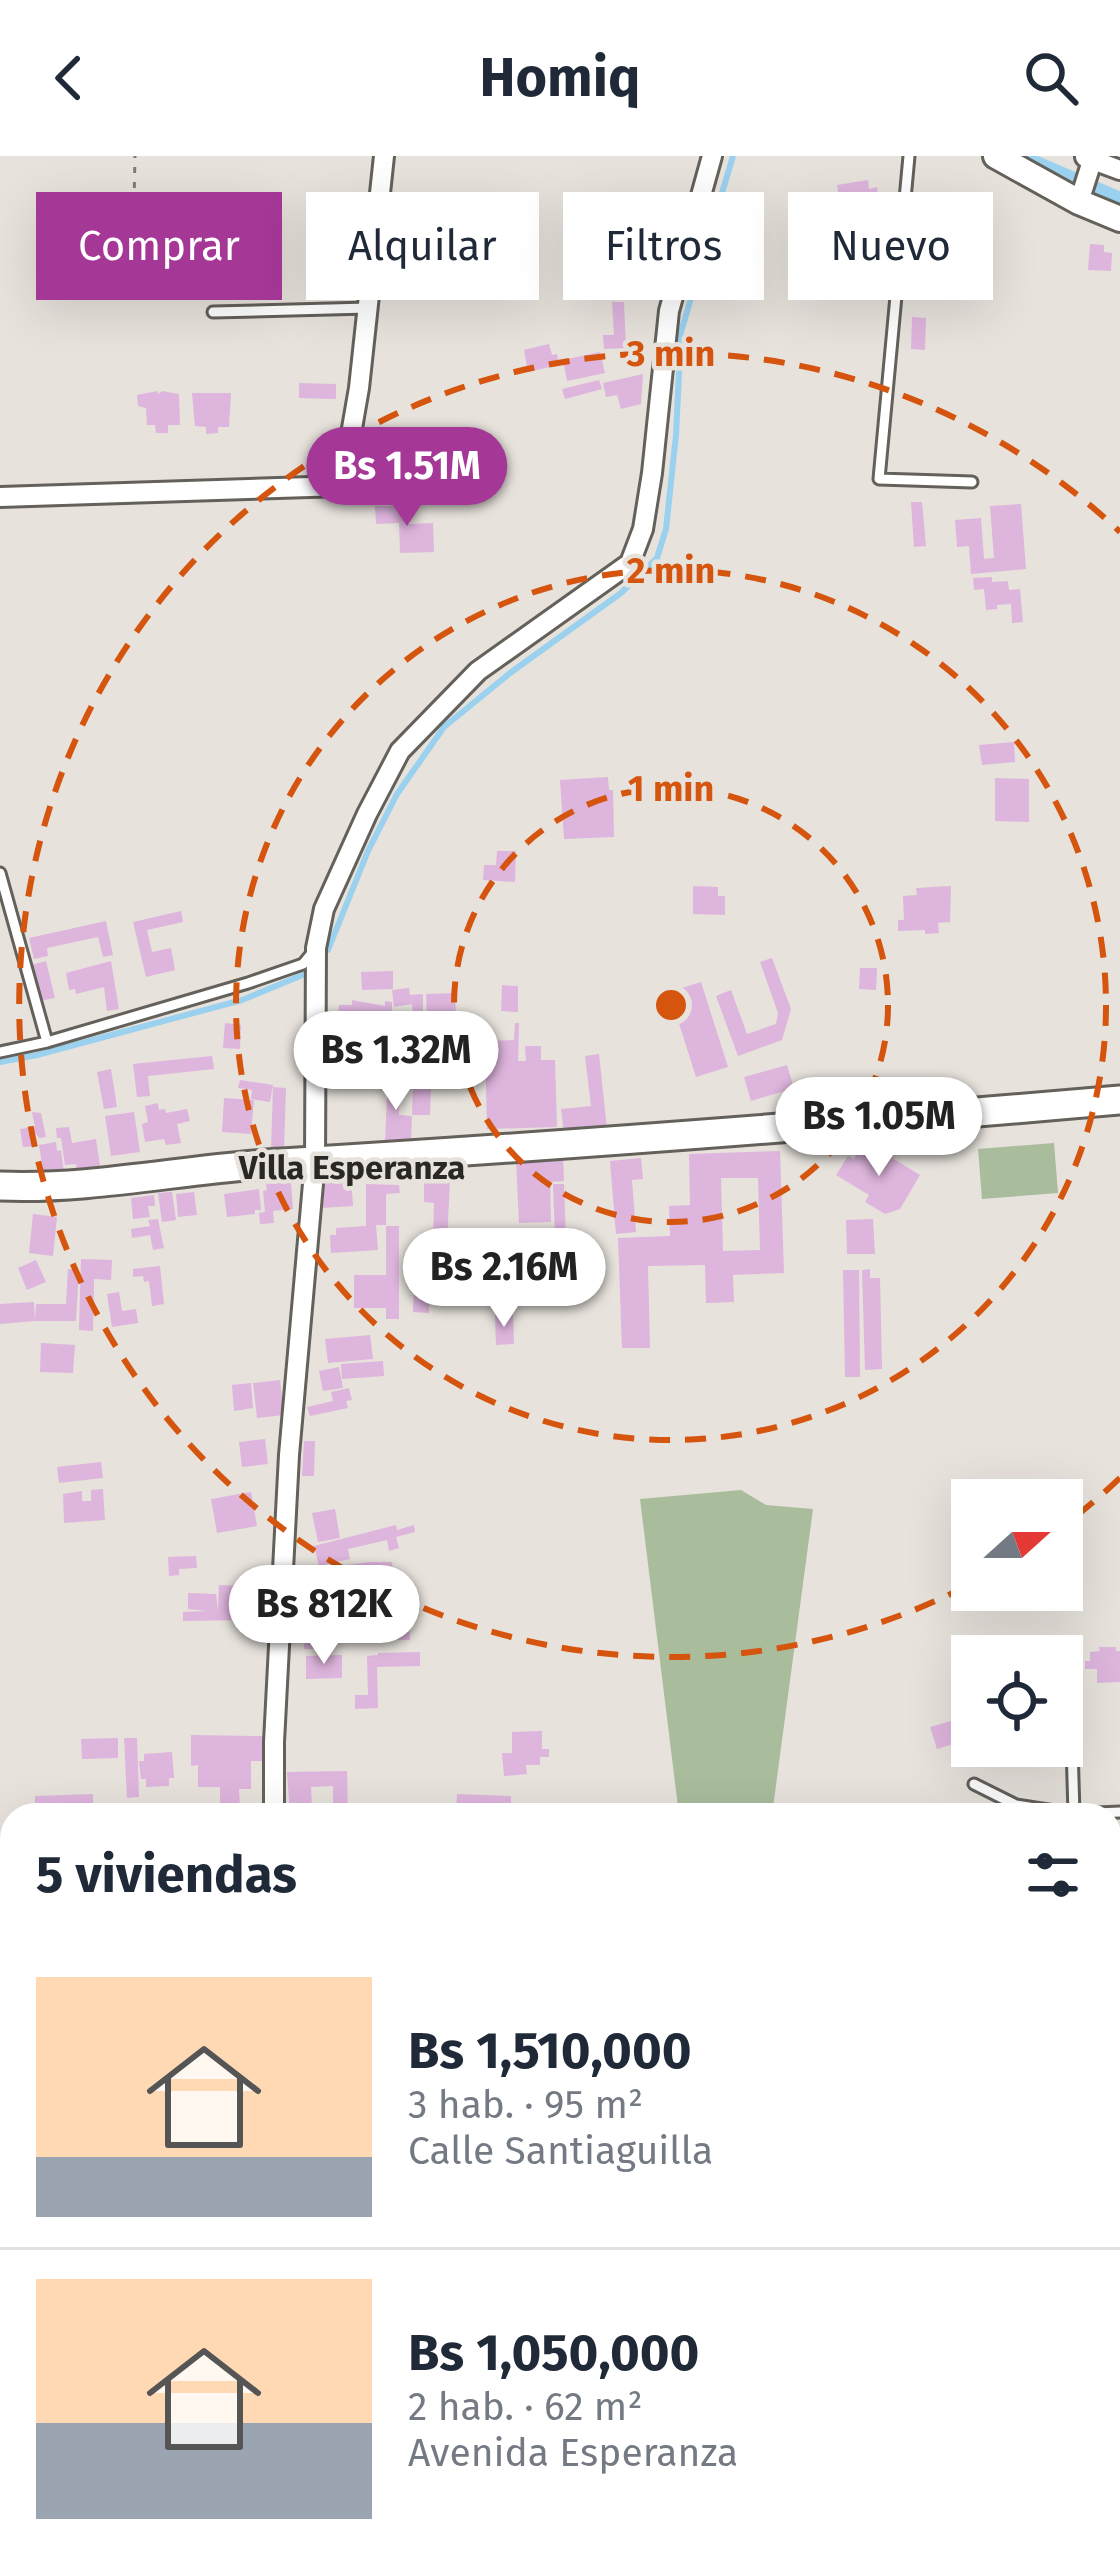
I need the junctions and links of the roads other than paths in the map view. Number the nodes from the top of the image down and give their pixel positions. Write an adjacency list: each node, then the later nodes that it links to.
1 (384, 156): 9 (street)
2 (712, 156): 14 (street)
3 (910, 156): 11 (lane)
4 (996, 156): 7 (street)
5 (1088, 162): 6 (street); 7 (street)
6 (1120, 170)
7 (1080, 198): 8 (street)
8 (1120, 219)
9 (368, 308): 10 (lane); 12 (street)
10 (213, 312)
11 (971, 482)
12 (0, 497)
13 (0, 873): 15 (lane)
14 (316, 951): 15 (lane); 18 (street)
15 (46, 1042): 16 (lane)
16 (0, 1052)
17 (1120, 1100): 18 (main road)
18 (315, 1161): 19 (main road); 22 (street)
19 (0, 1186)
20 (1073, 1767): 24 (lane)
21 (974, 1784): 23 (lane)
22 (274, 1803)
23 (1014, 1803)
24 (1074, 1803)

